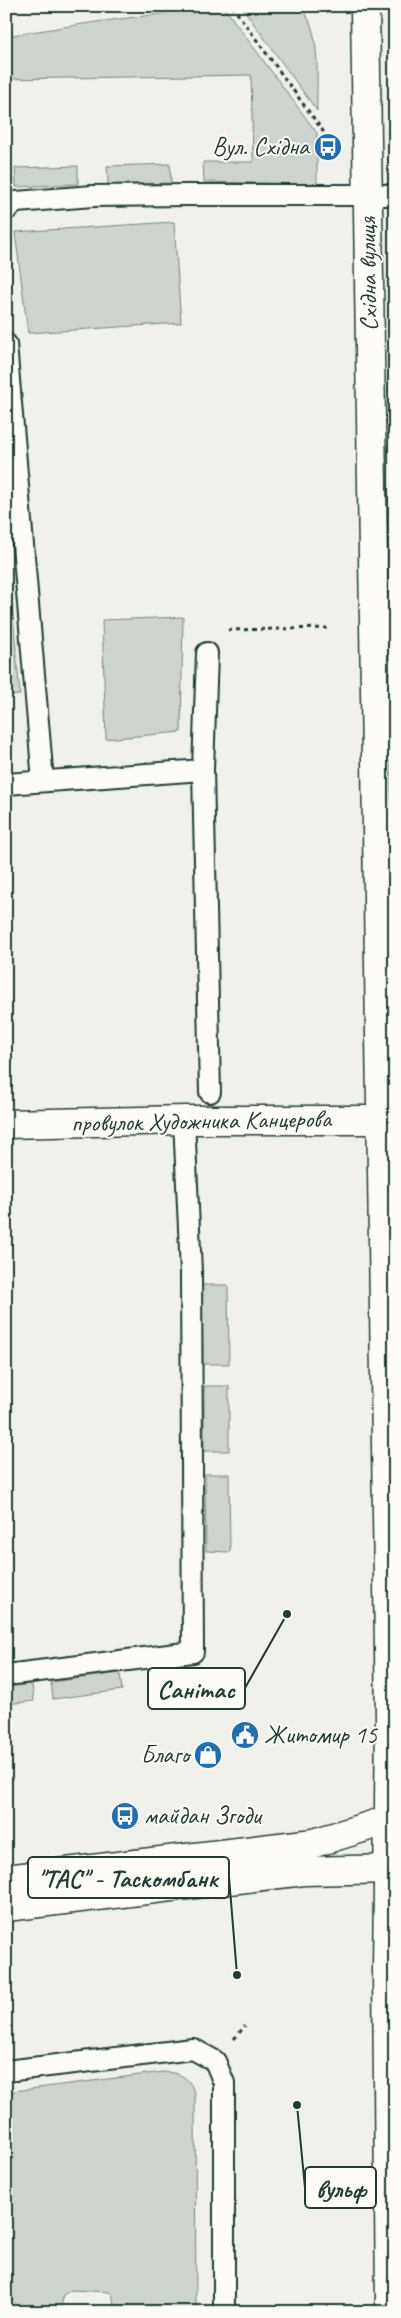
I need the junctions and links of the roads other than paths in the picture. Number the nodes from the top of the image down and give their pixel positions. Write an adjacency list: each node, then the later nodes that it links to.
1 (365, 6): 3 (main road, Східна вулиця)
2 (395, 195): 3 (lane)
3 (367, 196): 4 (lane); 7 (main road, Східна вулиця)
4 (6, 210)
5 (6, 344): 9 (lane)
6 (207, 652): 8 (lane)
7 (385, 749): 13 (main road, Східна вулиця)
8 (203, 770): 9 (lane); 11 (lane)
9 (43, 781): 10 (lane)
10 (6, 784)
11 (210, 1092)
12 (184, 1120): 13 (main road, провулок Художника Канцерова); 14 (main road, провулок Художника Канцерова); 15 (lane)
13 (389, 1120): 16 (main road, Східна вулиця)
14 (6, 1124)
15 (6, 1675)
16 (392, 1818): 17 (main road, Східна вулиця); 18 (main road)
17 (391, 1869): 19 (main road); 22 (main road, Східна вулиця)
18 (6, 1879)
19 (6, 1906)
20 (6, 2071): 21 (lane)
21 (224, 2312)
22 (390, 2312)

